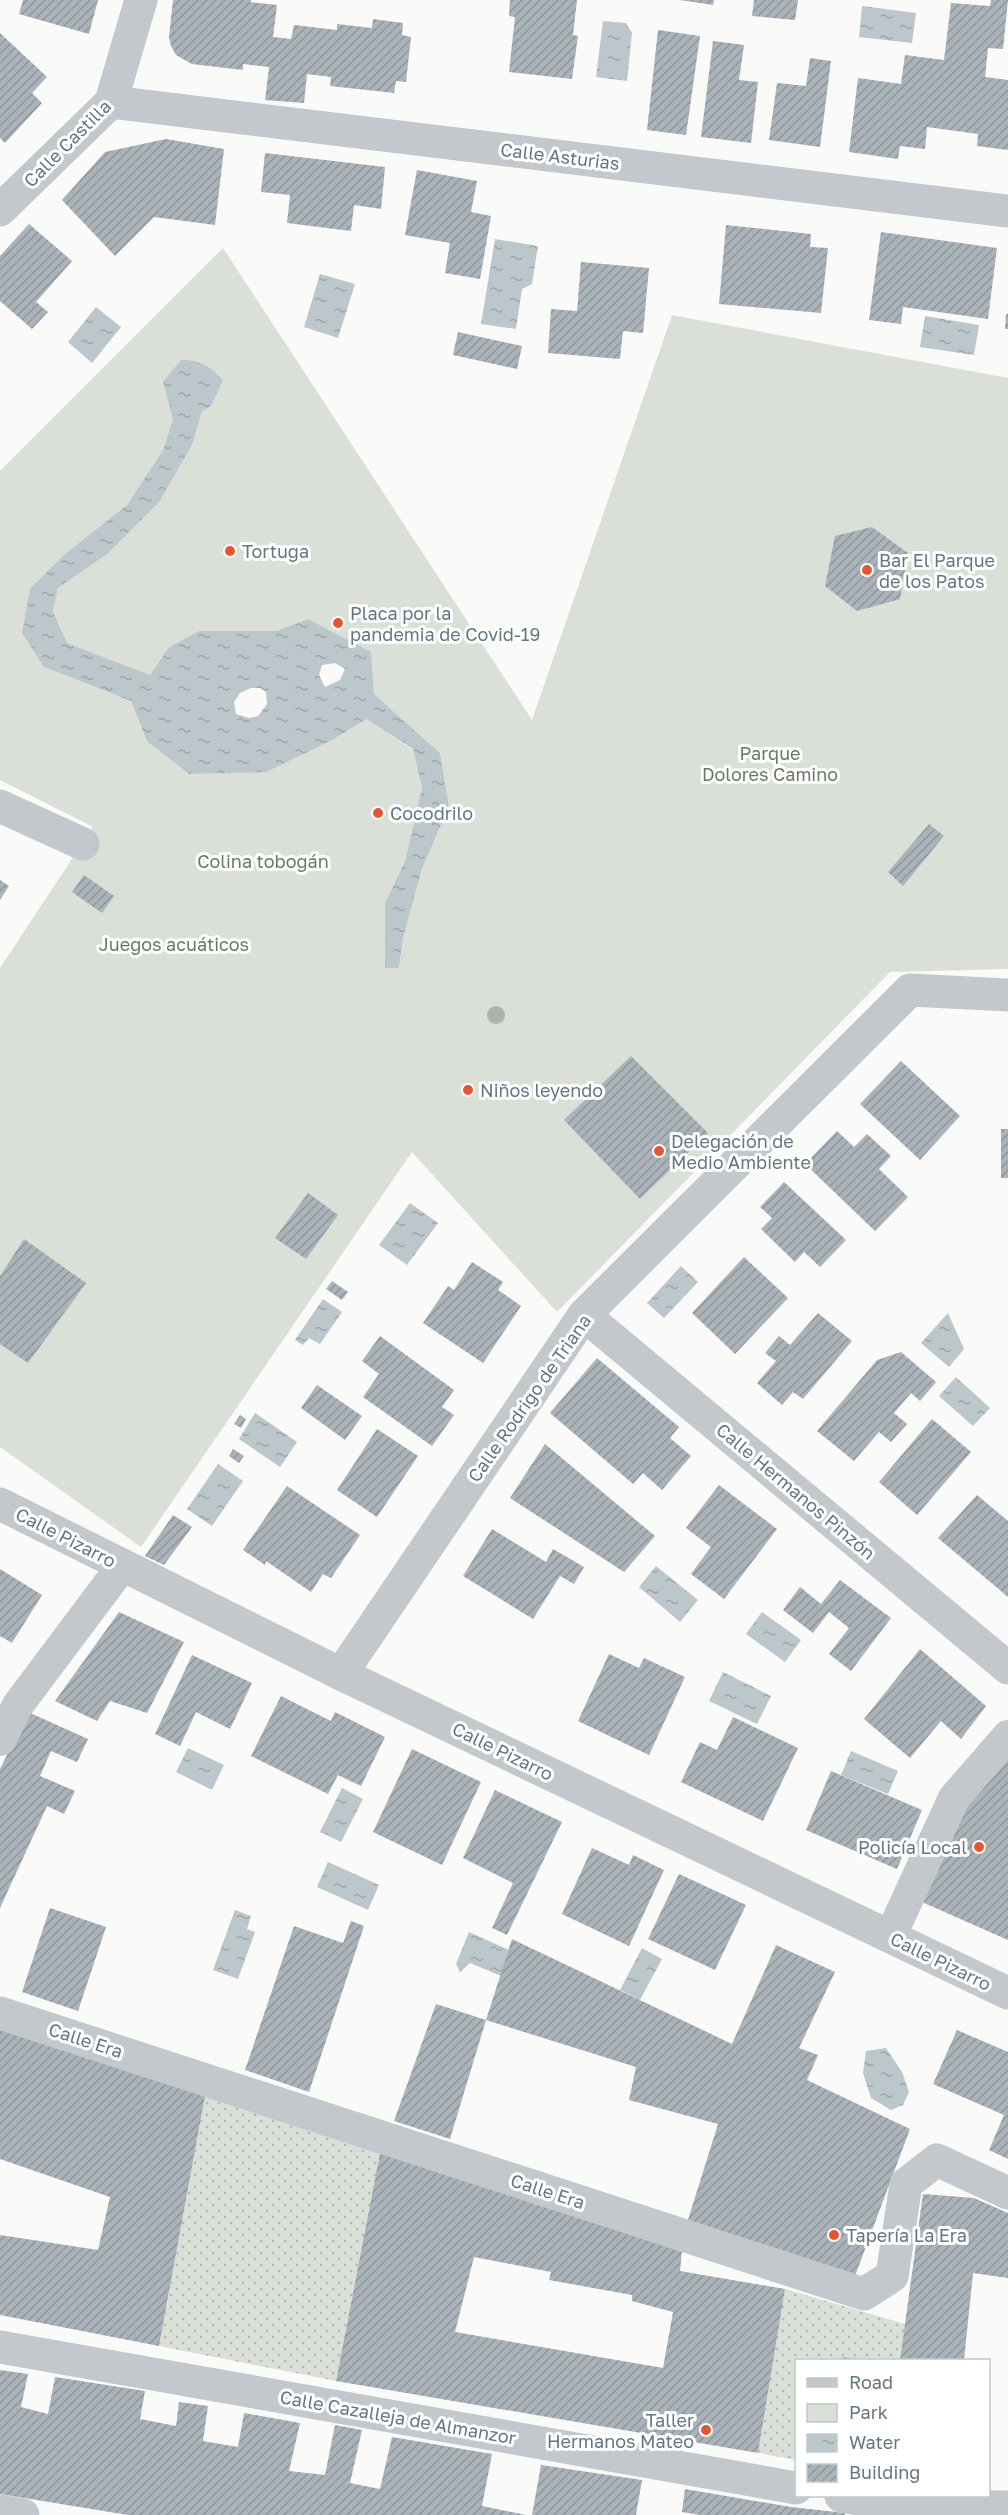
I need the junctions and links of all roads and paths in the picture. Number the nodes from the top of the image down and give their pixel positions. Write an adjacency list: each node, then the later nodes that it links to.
1 (141, 0): 2 (street, Calle Castilla)
2 (111, 102): 3 (street, Calle Castilla); 4 (street, Calle Asturias)
3 (0, 210)
4 (1008, 211)
5 (0, 806): 6 (street)
6 (82, 844)
7 (1008, 995): 8 (street, Calle Rodrigo de Triana)
8 (584, 1315): 11 (street, Calle Hermanos Pinzón); 12 (street, Calle Rodrigo de Triana)
9 (0, 1504): 10 (street, Calle Pizarro)
10 (123, 1565): 12 (street, Calle Pizarro); 14 (street)
11 (1008, 1668)
12 (341, 1674): 15 (street, Calle Pizarro)
13 (1008, 1736): 15 (street)
14 (0, 1740)
15 (890, 1937): 16 (street, Calle Pizarro)
16 (1008, 1993)
17 (0, 2013): 18 (street, Calle Era)
18 (1008, 2193)
19 (0, 2347): 20 (street, Calle Cazalleja de Almanzor)
20 (795, 2488)
21 (847, 2497): 22 (street)
22 (1008, 2507)
23 (0, 2511): 24 (street)
24 (23, 2515)

